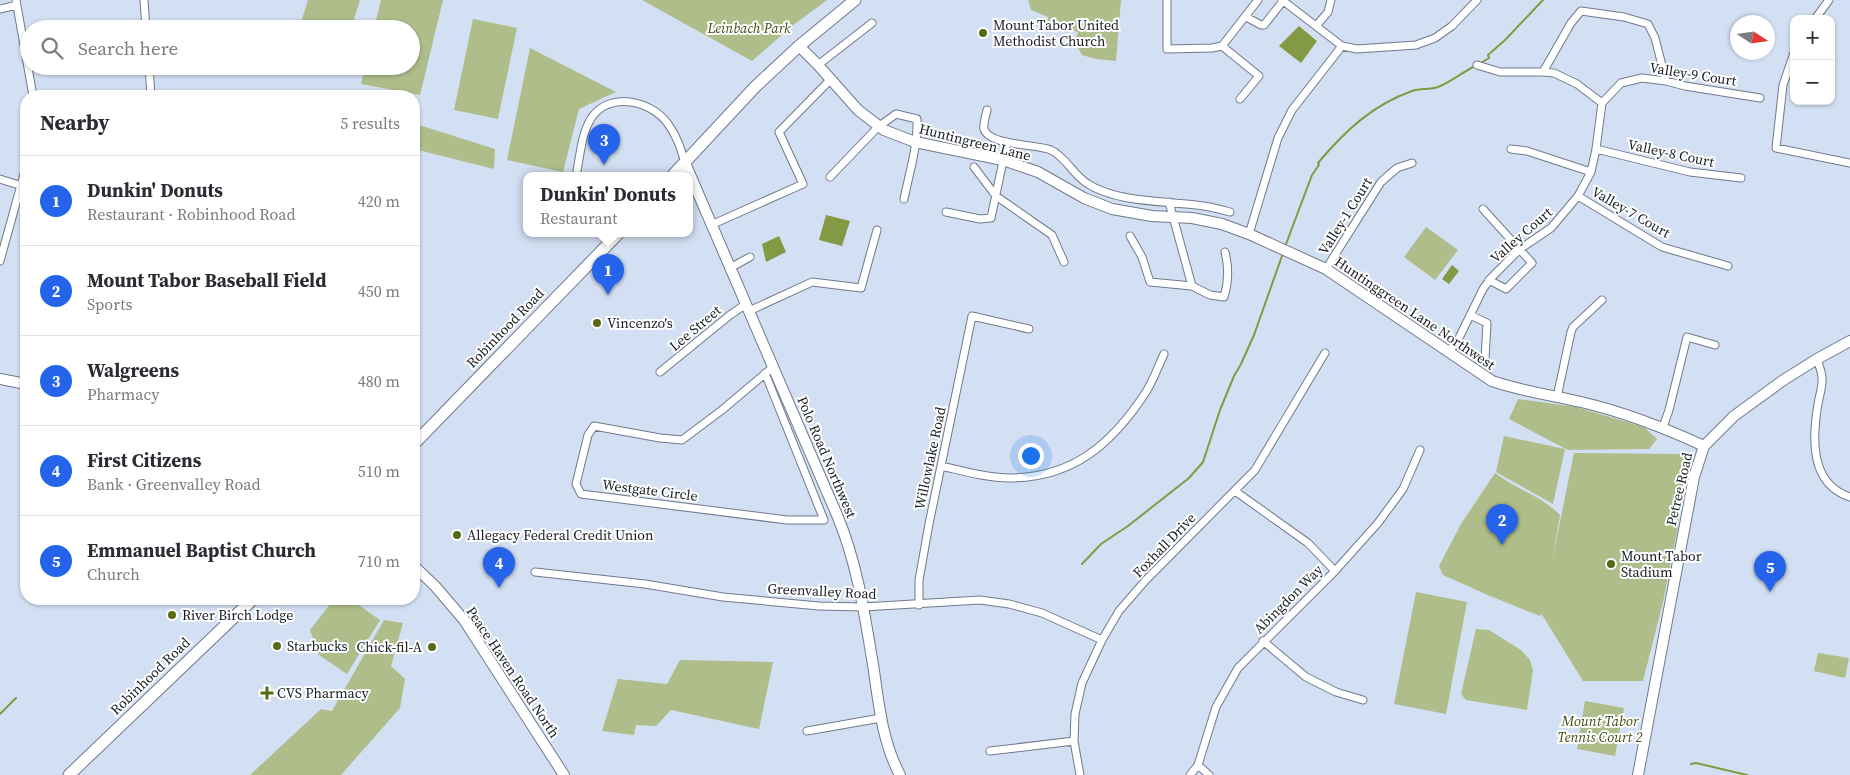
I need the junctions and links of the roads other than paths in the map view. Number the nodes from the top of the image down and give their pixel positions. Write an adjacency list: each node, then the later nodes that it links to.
1 (144, 0): 14 (street)
2 (855, 0): 17 (main road)
3 (1167, 0): 18 (street)
4 (1258, 0): 12 (street)
5 (1330, 0): 16 (street)
6 (1477, 0): 19 (street)
7 (1829, 0): 11 (street)
8 (1282, 1): 12 (street); 16 (street)
9 (17, 3): 10 (street); 13 (street)
10 (0, 9)
11 (1817, 15)
12 (1246, 17): 18 (street)
13 (20, 20)
14 (145, 20)
15 (872, 23): 21 (street)
16 (1316, 26): 19 (street)
17 (799, 46): 21 (street, Huntingreen Lane); 40 (main road)
18 (1222, 46): 31 (street)
19 (1342, 46): 64 (street)
20 (1792, 60): 42 (street)
21 (818, 65): 26 (street, Huntingreen Lane)
22 (1477, 65): 23 (street)
23 (1543, 72): 27 (street); 32 (street)
24 (29, 75): 28 (street)
25 (150, 75): 29 (street)
26 (831, 79): 34 (street, Huntingreen Lane); 62 (street)
27 (1666, 81): 30 (street, Valley-9 Court); 32 (street, Valley-9 Court)
28 (32, 90)
29 (151, 90)
30 (1760, 98)
31 (1240, 99)
32 (1602, 103): 38 (street, Valley Court)
33 (987, 110): 36 (street)
34 (878, 127): 35 (street, Huntingreen Lane); 35 (street); 48 (street)
35 (915, 142): 39 (street, Huntingreen Lane); 56 (street)
36 (1007, 142): 39 (street); 57 (street)
37 (1511, 149): 47 (street)
38 (1596, 149): 47 (street, Valley Court); 49 (street, Valley-8 Court)
39 (1003, 160): 54 (street); 61 (street, Huntingreen Lane)
40 (685, 163): 44 (street); 45 (main road); 46 (street, Polo Road Northwest)
41 (1412, 163): 75 (street, Valley-1 Court)
42 (1850, 163)
43 (974, 168): 54 (street)
44 (577, 172)
45 (676, 172)
46 (689, 172)
47 (1591, 172): 55 (street, Valley Court)
48 (830, 177)
49 (1741, 178)
50 (0, 179): 52 (street)
51 (693, 182): 62 (street, Polo Road Northwest)
52 (20, 185)
53 (20, 193): 71 (street)
54 (996, 196): 59 (street); 72 (street)
55 (1578, 196): 68 (street, Valley Court); 73 (street, Valley-7 Court)
56 (904, 199)
57 (1169, 202): 60 (street); 61 (street)
58 (1483, 209): 68 (street)
59 (946, 212)
60 (1230, 212)
61 (1173, 216): 64 (street, Huntingreen Lane); 77 (street)
62 (711, 225): 74 (street, Polo Road Northwest)
63 (876, 230): 79 (street, Lee Street)
64 (1249, 234): 67 (street, Huntingreen Lane)
65 (1130, 236): 77 (street)
66 (615, 237): 95 (main road, Robinhood Road)
67 (1285, 250): 75 (street, Huntinggreen Lane Northwest)
68 (1520, 250): 76 (street, Valley Court); 76 (street)
69 (1225, 252): 77 (street)
70 (750, 257): 74 (street)
71 (0, 261)
72 (1064, 262)
73 (1728, 266)
74 (730, 268): 79 (street, Polo Road Northwest)
75 (1326, 269): 84 (street, Huntinggreen Lane Northwest)
76 (1489, 280): 80 (street, Valley Court)
77 (1192, 286)
78 (1602, 300): 93 (street)
79 (747, 307): 89 (street, Polo Road Northwest); 90 (street, Lee Street)
80 (1470, 315): 84 (street, Valley Court); 88 (street)
81 (1028, 329): 98 (street, Willowlake Road)
82 (1850, 342): 87 (street, Petree Road)
83 (1715, 345): 94 (street)
84 (1449, 351): 93 (street, Huntinggreen Lane Northwest)
85 (1325, 353): 99 (street, Foxhall Drive)
86 (1164, 354): 98 (street)
87 (1817, 359): 96 (street, Petree Road); 100 (street)
88 (1485, 360)
89 (769, 370): 101 (street, Polo Road Northwest); 102 (street); 102 (street, Westgate Circle)
90 (660, 372)
91 (0, 379): 92 (street)
92 (20, 383)
93 (1557, 397): 94 (street, Huntinggreen Lane Northwest)
94 (1663, 427): 96 (street, Huntinggreen Lane Northwest)
95 (420, 438)
96 (1704, 446): 123 (street, Petree Road)
97 (1420, 450): 103 (street, Abingdon Way)
98 (941, 466): 107 (street, Willowlake Road)
99 (1234, 491): 103 (street); 109 (street, Foxhall Drive)
100 (1850, 497)
101 (837, 514): 102 (street); 108 (street, Polo Road Northwest)
102 (824, 520)
103 (1335, 571): 110 (street, Abingdon Way)
104 (420, 572): 118 (street, Peace Haven Road North)
105 (535, 572): 108 (street, Greenvalley Road)
106 (247, 605): 117 (main road, Robinhood Road)
107 (918, 605): 108 (street, Greenvalley Road); 109 (street, Greenvalley Road)
108 (863, 607): 112 (street, Polo Road Northwest)
109 (1102, 640): 114 (street, Foxhall Drive)
110 (1263, 641): 111 (street); 116 (street, Abingdon Way)
111 (1363, 700)
112 (881, 718): 113 (street); 119 (street, Polo Road Northwest)
113 (807, 731)
114 (1074, 741): 115 (street); 120 (street, Foxhall Drive)
115 (990, 751)
116 (1198, 765): 121 (street, Abingdon Way); 122 (street)
117 (69, 775)
118 (564, 775)
119 (900, 775)
120 (1080, 775)
121 (1190, 775)
122 (1210, 775)
123 (1638, 775)

